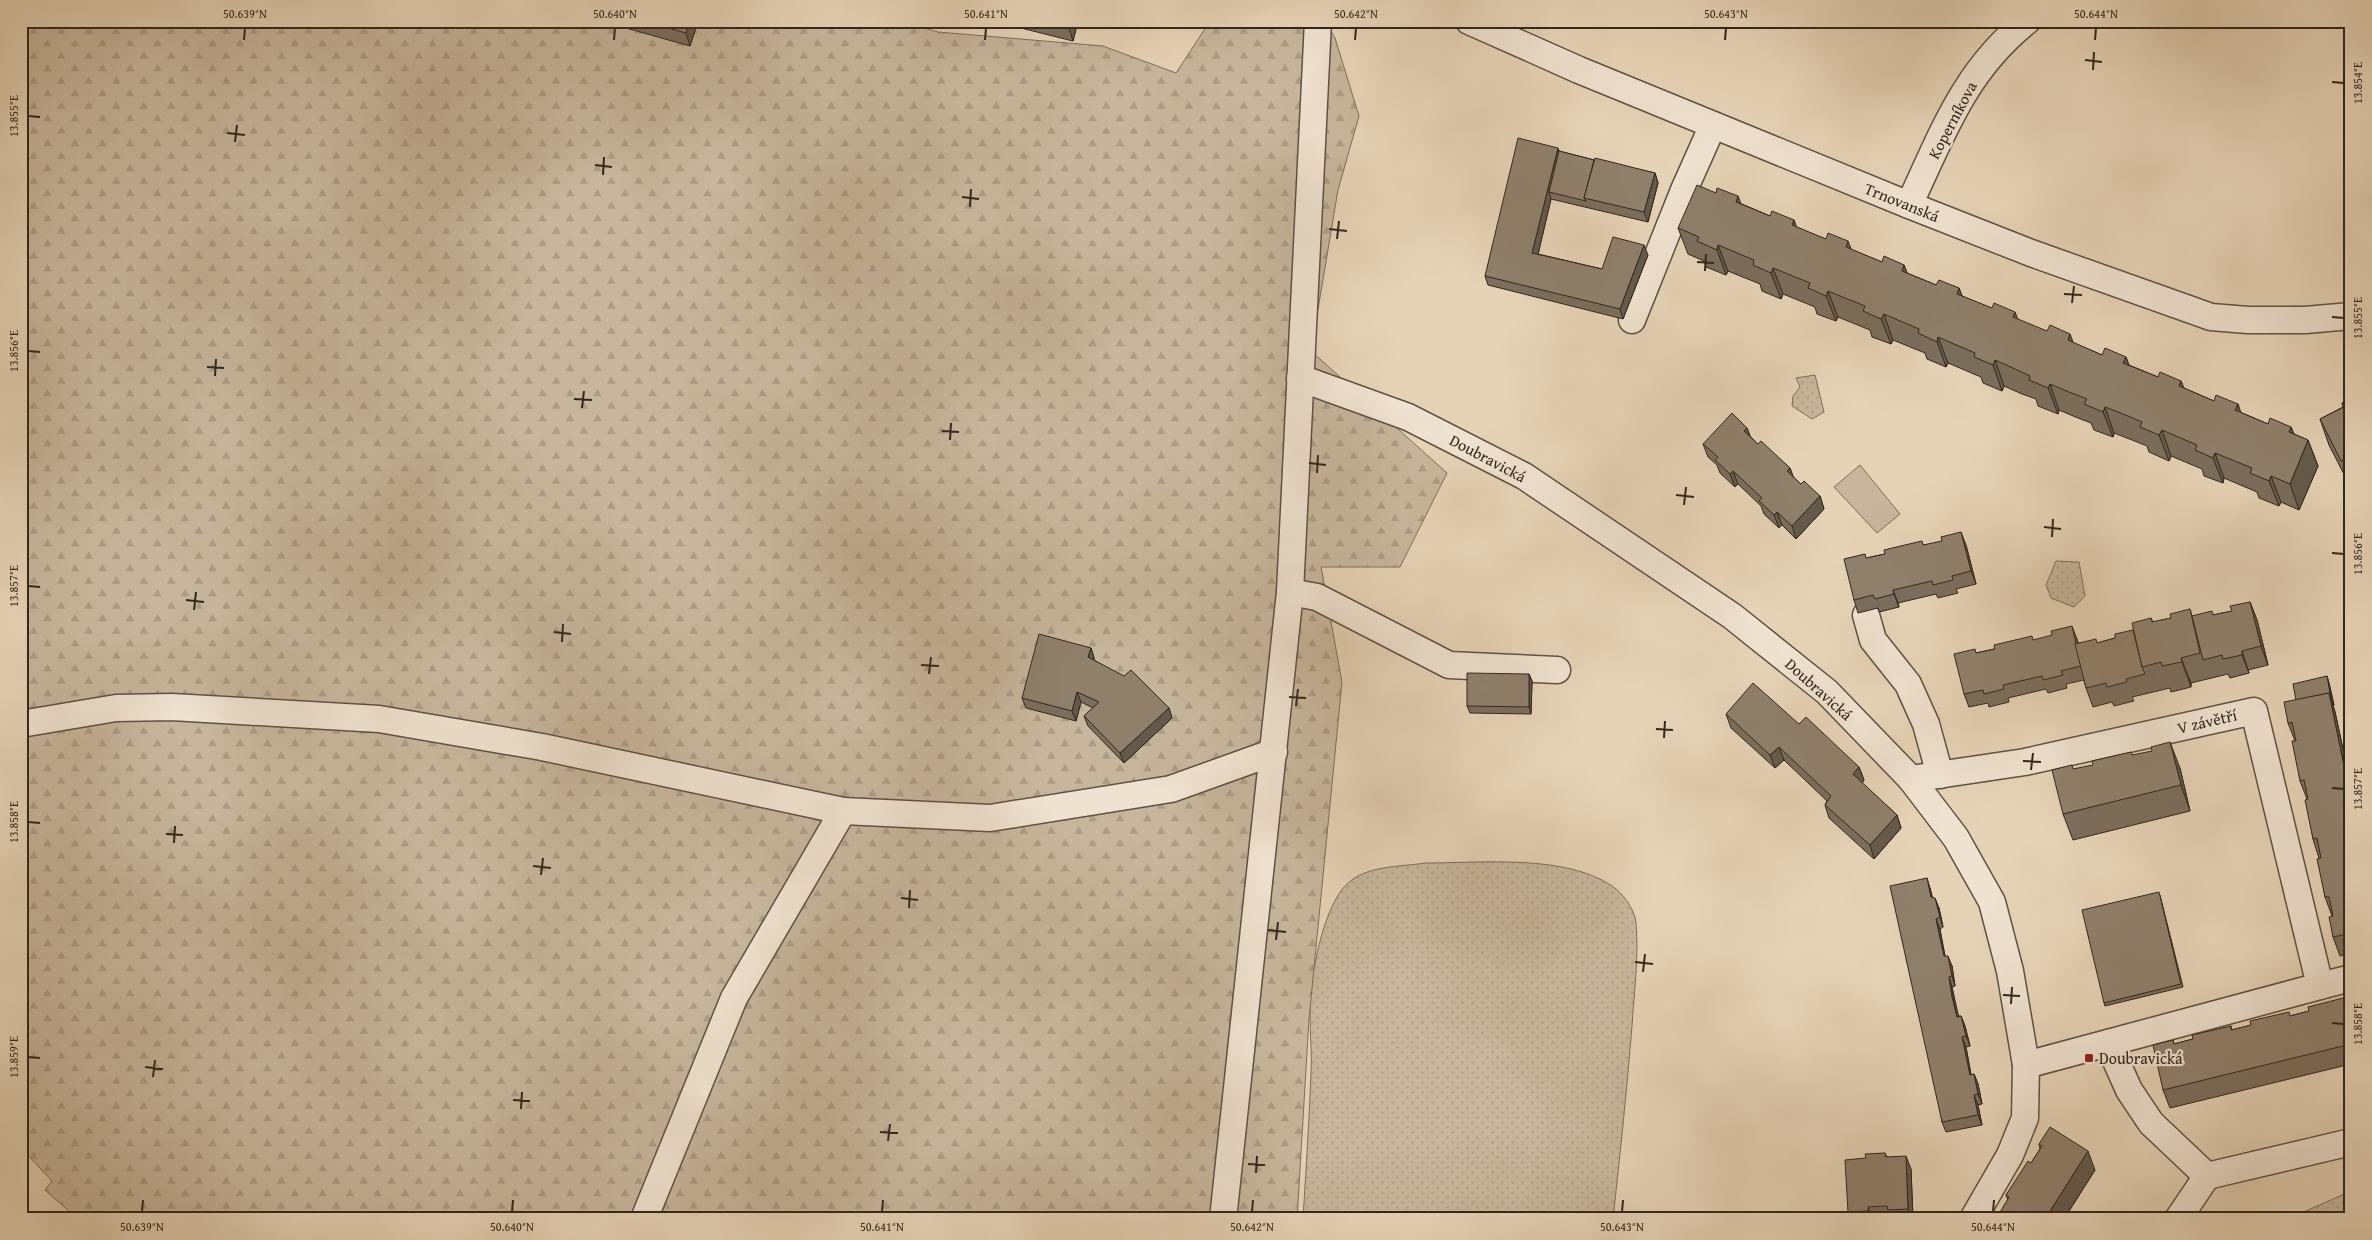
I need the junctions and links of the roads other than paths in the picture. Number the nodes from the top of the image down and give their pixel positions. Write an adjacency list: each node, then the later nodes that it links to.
1 (1318, 21): 8 (street)
2 (1468, 21): 4 (street, Trnovanská)
3 (2026, 21): 5 (street, Koperníkova)
4 (1713, 125): 5 (street, Trnovanská); 7 (street)
5 (1909, 205): 6 (street, Trnovanská)
6 (2351, 316)
7 (1632, 320)
8 (1300, 378): 9 (street); 15 (street, Doubravická)
9 (1290, 592): 11 (street); 13 (street)
10 (1866, 615): 14 (street)
11 (1557, 670)
12 (21, 724): 16 (street)
13 (1274, 752): 16 (street); 24 (street)
14 (1940, 775): 15 (street, V závětří); 18 (street, V závětří)
15 (1911, 779): 20 (street, Doubravická)
16 (843, 811): 23 (street)
17 (2351, 978): 18 (street)
18 (2320, 986): 19 (street)
19 (2108, 1043): 20 (street); 22 (street)
20 (2026, 1065): 25 (street, Doubravická)
21 (2351, 1142): 22 (street)
22 (2207, 1176): 26 (street)
23 (644, 1219)
24 (1224, 1219)
25 (1973, 1219)
26 (2178, 1219)

